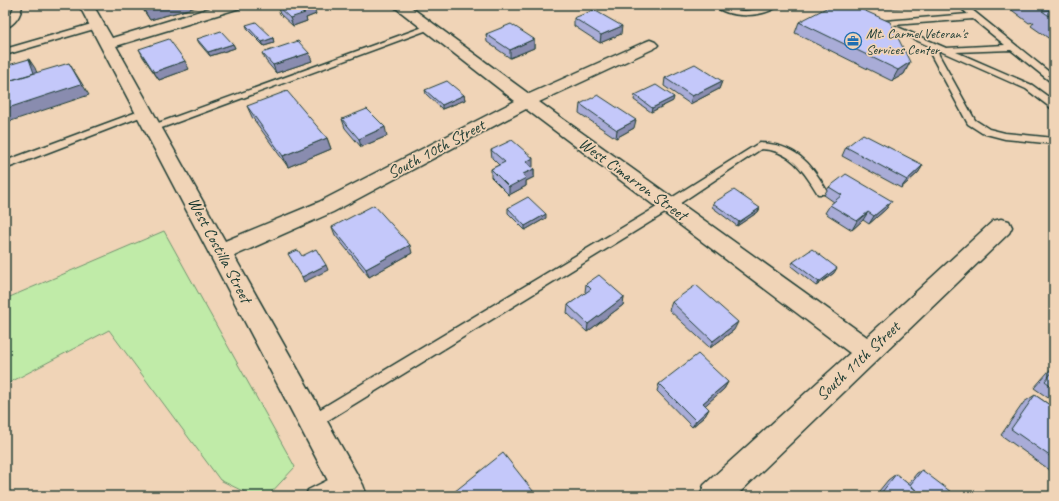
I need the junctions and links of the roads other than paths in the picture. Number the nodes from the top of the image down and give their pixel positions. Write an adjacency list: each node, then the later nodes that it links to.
1 (18, 5): 13 (lane)
2 (235, 5): 9 (street)
3 (399, 5): 14 (street, West Cimarron Street)
4 (718, 5): 5 (lane)
5 (775, 5)
6 (962, 5): 8 (lane)
7 (5, 15): 11 (lane)
8 (975, 16): 12 (lane); 17 (lane)
9 (95, 17): 19 (lane); 25 (street, West Costilla Street)
10 (870, 17): 12 (lane)
11 (5, 20)
12 (884, 23): 16 (lane)
13 (5, 26)
14 (430, 28): 23 (street, West Cimarron Street); 25 (lane)
15 (650, 45): 23 (street, South 10th Street)
16 (933, 45): 18 (lane); 26 (lane)
17 (1012, 47): 18 (lane); 20 (lane)
18 (945, 50): 22 (lane)
19 (5, 52)
20 (1054, 80)
21 (1054, 94): 22 (lane)
22 (1044, 98): 24 (lane)
23 (526, 102): 29 (street, West Cimarron Street); 31 (street, South 10th Street)
24 (1054, 106)
25 (149, 120): 27 (lane); 31 (street, West Costilla Street)
26 (1054, 141)
27 (5, 165)
28 (822, 191): 29 (lane)
29 (669, 205): 32 (street, West Cimarron Street); 33 (lane)
30 (1001, 227): 32 (street, South 11th Street)
31 (221, 252): 33 (street, West Costilla Street)
32 (868, 352): 36 (street, South 11th Street)
33 (312, 422): 34 (street, West Costilla Street)
34 (348, 488): 35 (lane)
35 (314, 496)
36 (715, 496)

